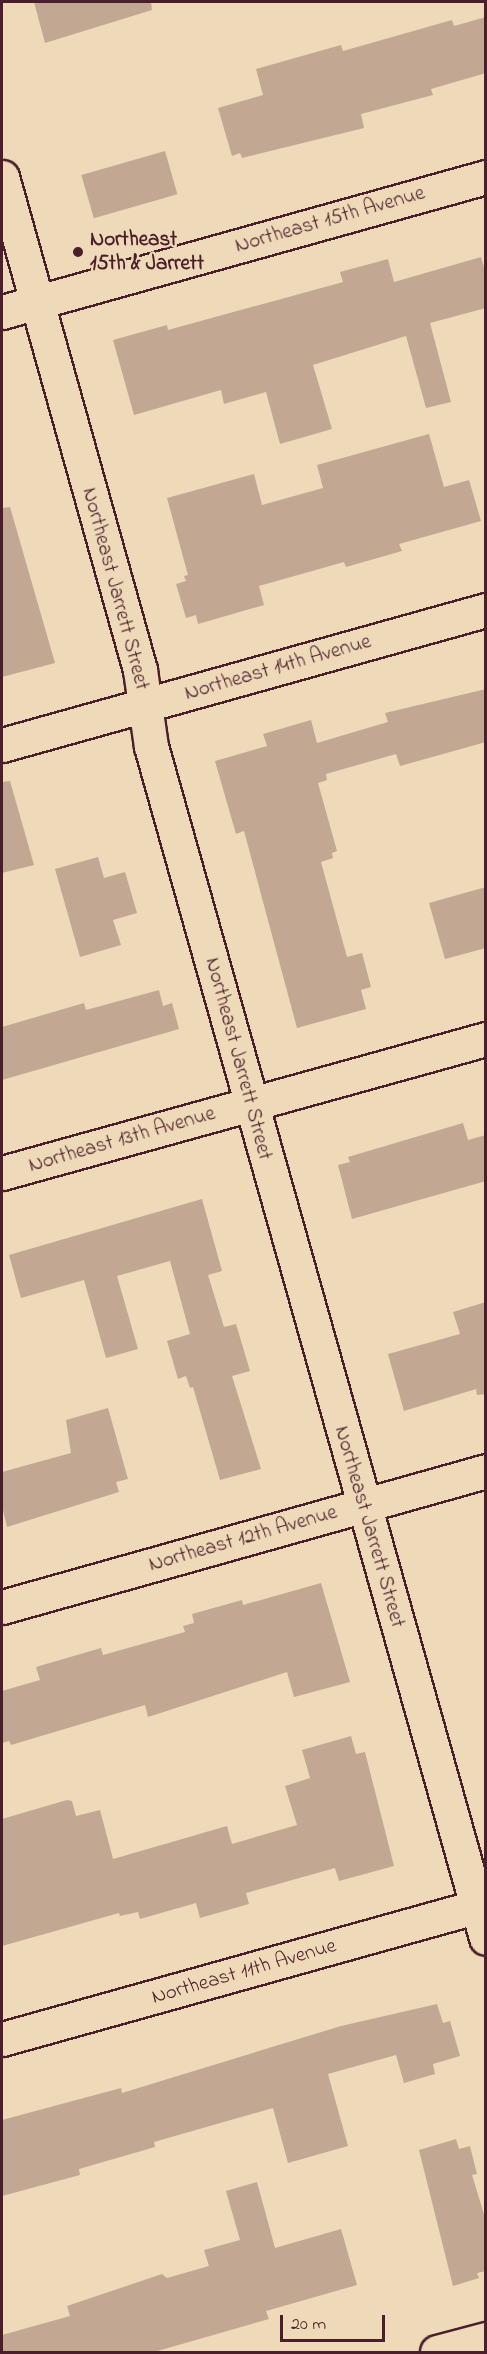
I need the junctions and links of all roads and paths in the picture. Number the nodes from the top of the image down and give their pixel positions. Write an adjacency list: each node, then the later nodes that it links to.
1 (2, 177): 3 (street, Northeast Jarrett Street)
2 (486, 177): 3 (street, Northeast 15th Avenue)
3 (36, 302): 4 (street, Northeast 15th Avenue); 6 (street, Northeast Jarrett Street)
4 (2, 312)
5 (486, 610): 6 (street, Northeast 14th Avenue)
6 (145, 705): 7 (street, Northeast 14th Avenue); 9 (street, Northeast Jarrett Street)
7 (2, 745)
8 (486, 1039): 9 (street, Northeast 13th Avenue)
9 (250, 1104): 10 (street, Northeast 13th Avenue); 12 (street, Northeast Jarrett Street)
10 (2, 1173)
11 (486, 1471): 12 (street, Northeast 12th Avenue)
12 (363, 1506): 13 (street, Northeast 12th Avenue); 14 (street, Northeast Jarrett Street)
13 (2, 1607)
14 (481, 1905): 15 (street, Northeast Jarrett Street); 16 (street, Northeast 11th Avenue)
15 (486, 1938)
16 (2, 2039)
17 (486, 2339): 18 (street)
18 (437, 2352)

